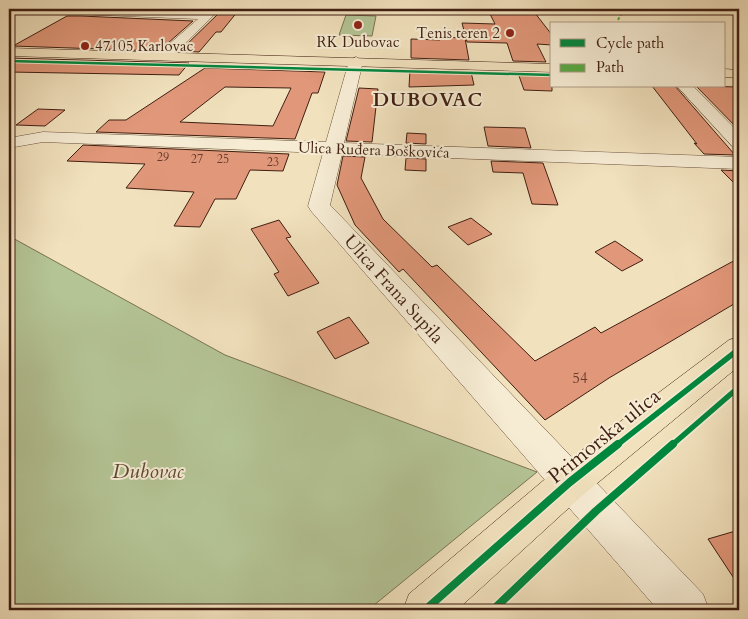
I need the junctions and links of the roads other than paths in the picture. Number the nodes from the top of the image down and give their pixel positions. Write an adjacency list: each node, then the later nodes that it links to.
1 (25, 9): 2 (street); 3 (street)
2 (9, 12)
3 (212, 12): 5 (street)
4 (9, 52): 5 (main road)
5 (164, 56): 6 (main road)
6 (356, 61): 7 (main road); 13 (street, Ulica Frana Supila)
7 (550, 68)
8 (726, 73): 9 (main road)
9 (739, 74)
10 (686, 88): 12 (street)
11 (9, 143): 13 (street, Ulica Ruđera Boškovića)
12 (739, 143)
13 (333, 148): 14 (street, Ulica Ruđera Boškovića); 16 (street, Ulica Frana Supila)
14 (739, 163)
15 (739, 349): 16 (main road, Primorska ulica)
16 (570, 482): 17 (main road, Primorska ulica); 18 (street)
17 (425, 610)
18 (687, 610)

